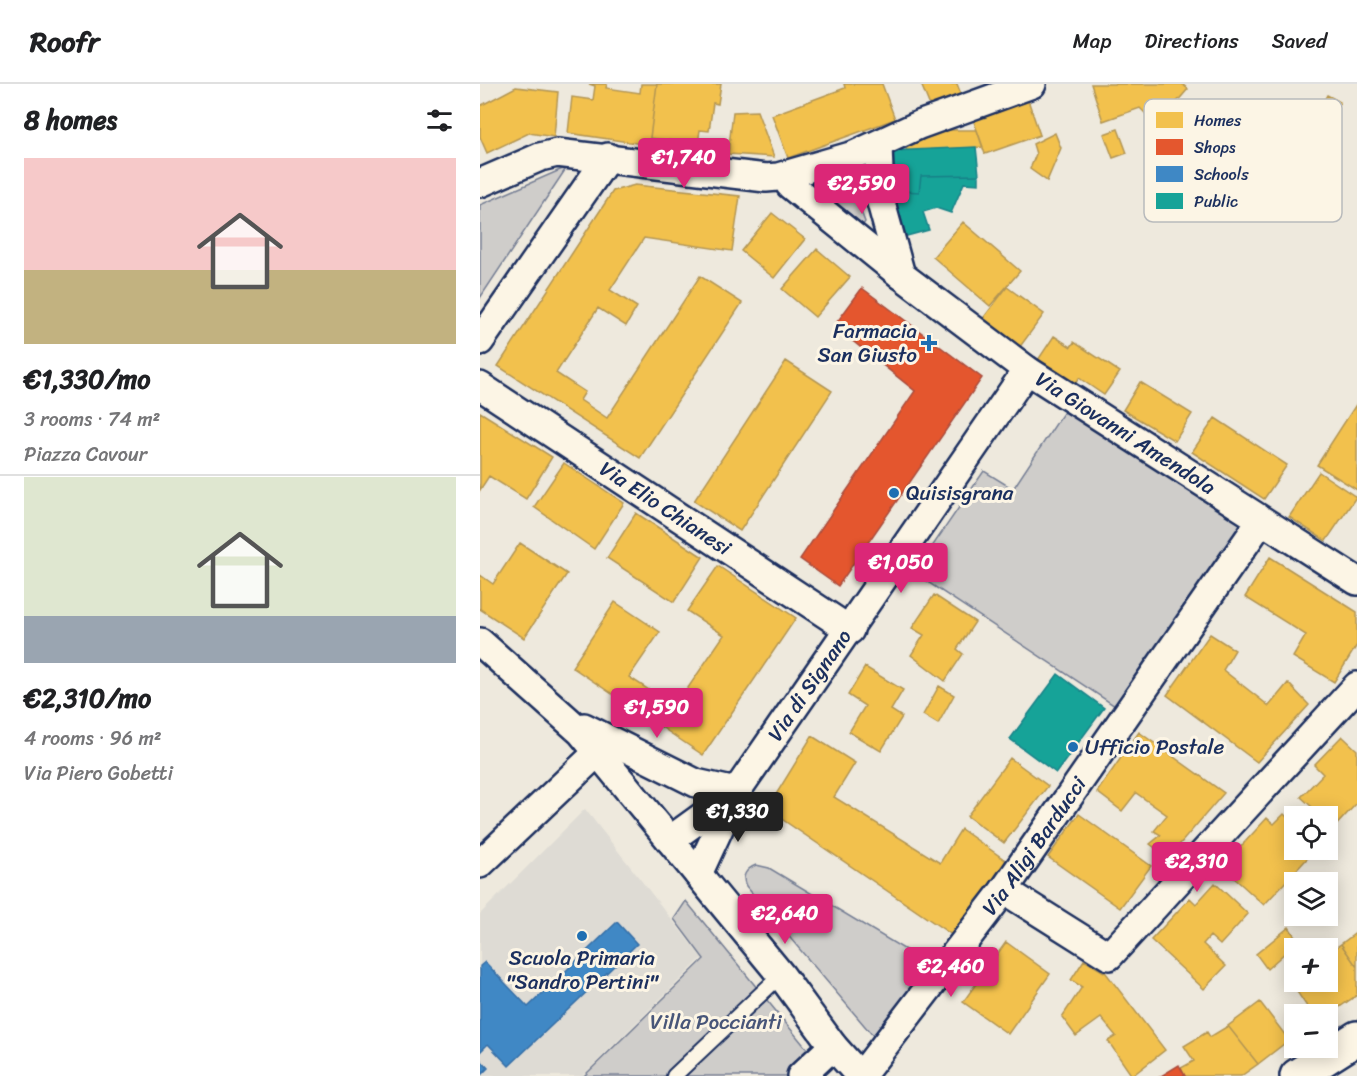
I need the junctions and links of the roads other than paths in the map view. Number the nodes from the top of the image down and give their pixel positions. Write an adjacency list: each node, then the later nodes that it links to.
1 (1032, 84): 2 (street)
2 (878, 145): 4 (street); 6 (street)
3 (608, 157): 4 (street); 5 (street); 7 (street)
4 (777, 176): 6 (street, Via Giovanni Amendola)
5 (480, 183)
6 (901, 275): 8 (street, Via Giovanni Amendola)
7 (480, 341)
8 (1027, 370): 10 (street, Via Giovanni Amendola); 12 (street, Via di Signano)
9 (480, 386): 12 (street, Via Elio Chianesi)
10 (1261, 521): 11 (street, Via Giovanni Amendola); 21 (street, Via Aligi Barducci)
11 (1357, 580)
12 (850, 630): 17 (street, Via di Signano)
13 (480, 642): 15 (street)
14 (1357, 686): 21 (street)
15 (567, 718): 16 (street); 17 (street)
16 (598, 752): 18 (street); 19 (street)
17 (736, 792): 18 (street); 20 (street)
18 (670, 840): 20 (street)
19 (480, 864)
20 (698, 874): 22 (street)
21 (1004, 890): 28 (street, Via Aligi Barducci)
22 (781, 975): 24 (street); 26 (lane)
23 (1357, 1038): 25 (main road)
24 (833, 1046): 27 (street); 28 (street)
25 (1306, 1074)
26 (674, 1076)
27 (801, 1076)
28 (860, 1076)

